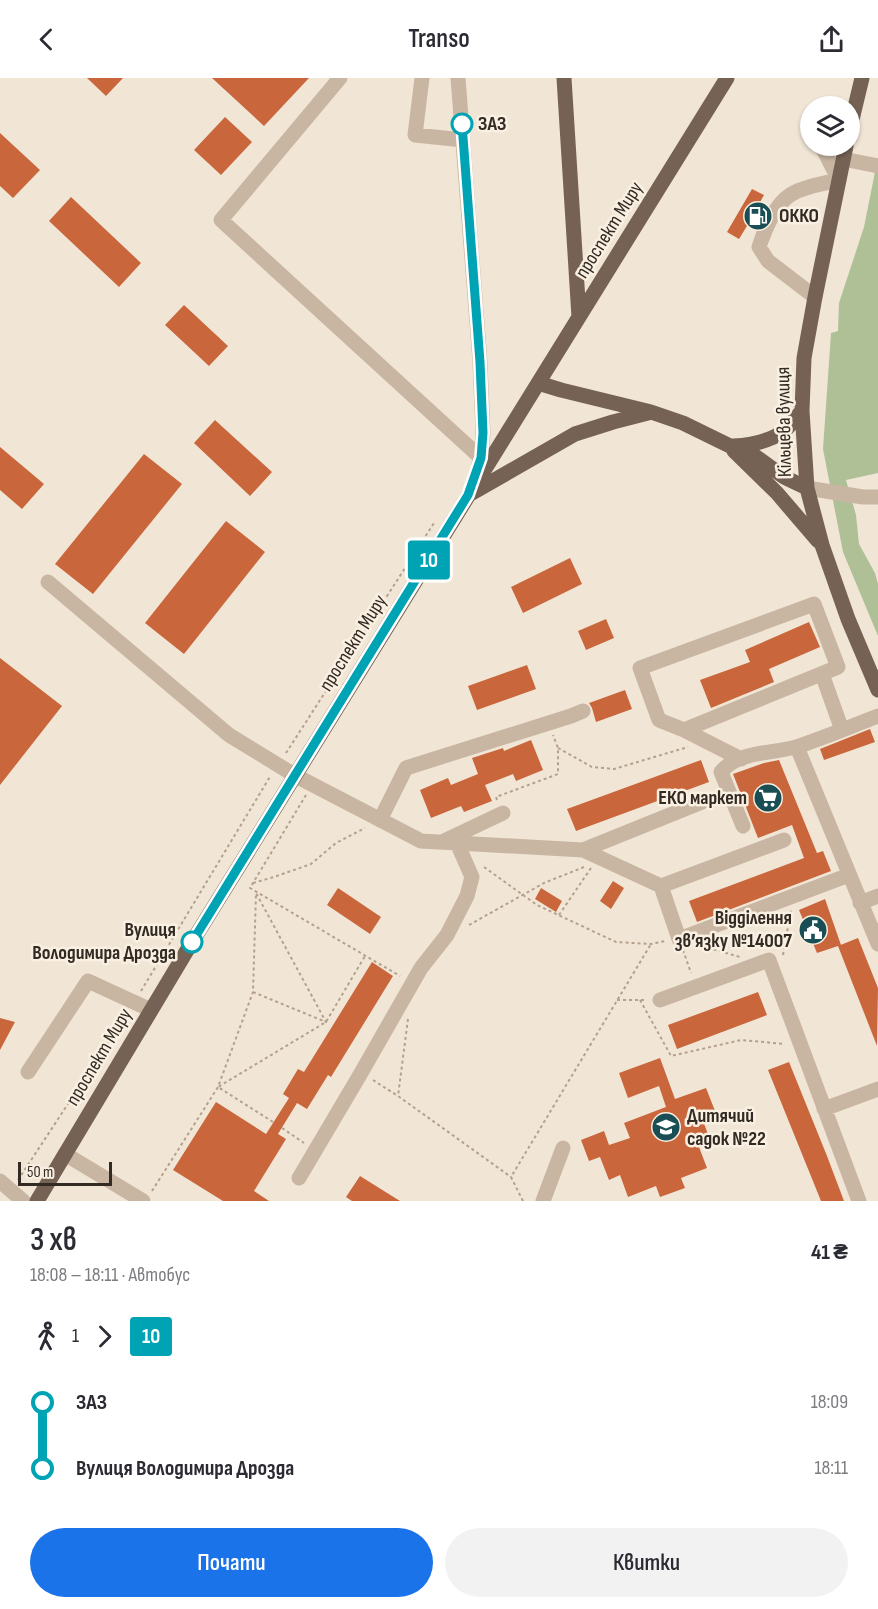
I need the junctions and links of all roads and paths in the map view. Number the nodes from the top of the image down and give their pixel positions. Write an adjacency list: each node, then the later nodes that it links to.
1 (340, 78): 20 (street)
2 (422, 78): 8 (street)
3 (458, 78): 8 (street)
4 (564, 78): 15 (main road)
5 (727, 78): 15 (main road, проспект Миру)
6 (862, 78): 7 (main road)
7 (858, 96)
8 (463, 140): 20 (street)
9 (827, 156): 13 (street)
10 (843, 156): 13 (main road, Кільцева вулиця)
11 (854, 156): 12 (street)
12 (878, 166)
13 (839, 180): 14 (main road, Кільцева вулиця); 14 (street)
14 (815, 297): 17 (main road, Кільцева вулиця)
15 (579, 317): 16 (main road, проспект Миру)
16 (538, 383): 18 (main road); 22 (main road, проспект Миру)
17 (802, 411): 19 (main road); 21 (main road, Кільцева вулиця)
18 (651, 412): 19 (main road); 22 (main road)
19 (730, 446): 21 (main road); 25 (main road)
20 (481, 458): 22 (street)
21 (807, 488): 23 (street); 25 (main road, Кільцева вулиця)
22 (468, 495): 37 (main road, проспект Миру)
23 (878, 496)
24 (439, 515): 36 (path)
25 (822, 545): 28 (main road, Кільцева вулиця)
26 (48, 582): 36 (street)
27 (822, 674): 31 (street); 31 (street); 32 (street)
28 (878, 690)
29 (583, 711): 41 (street)
30 (878, 716): 32 (street)
31 (684, 730): 35 (street)
32 (842, 730): 34 (street)
33 (696, 745): 40 (path)
34 (797, 747): 35 (street); 48 (street)
35 (741, 759): 42 (street)
36 (278, 765): 37 (street); 69 (path)
37 (296, 776): 38 (street); 70 (main road, проспект Миру)
38 (313, 785): 41 (street); 49 (path)
39 (702, 802): 46 (street)
40 (503, 813): 44 (street)
41 (380, 820): 44 (street); 49 (path)
42 (743, 826)
43 (784, 840): 50 (street)
44 (442, 842): 45 (street)
45 (457, 843): 46 (street); 74 (street)
46 (583, 850): 50 (street)
47 (478, 862): 52 (path)
48 (849, 875): 53 (street); 55 (street)
49 (253, 883): 51 (path)
50 (661, 886): 58 (street)
51 (256, 892): 65 (path); 71 (path)
52 (522, 894): 56 (path); 56 (path); 57 (path)
53 (793, 896): 58 (street); 63 (path)
54 (878, 896): 55 (street)
55 (860, 903): 60 (street)
56 (559, 915): 59 (path)
57 (464, 927)
58 (679, 939): 59 (path); 62 (path); 64 (path)
59 (651, 944): 66 (path)
60 (878, 944)
61 (365, 956): 71 (path)
62 (762, 963): 64 (street); 72 (street)
63 (782, 963)
64 (696, 988): 68 (street)
65 (253, 992): 71 (path); 75 (path)
66 (617, 1000): 67 (path); 89 (path)
67 (640, 1000): 68 (path); 72 (path)
68 (660, 1000)
69 (134, 1002): 70 (street); 73 (street); 85 (path)
70 (151, 1010): 83 (main road, проспект Миру)
71 (326, 1022): 75 (path)
72 (801, 1046): 78 (street)
73 (28, 1072)
74 (361, 1073): 77 (path); 82 (street)
75 (218, 1087): 79 (path); 86 (path)
76 (878, 1089): 78 (street)
77 (398, 1096)
78 (824, 1109): 91 (street)
79 (273, 1122)
80 (282, 1128): 82 (path)
81 (563, 1148): 90 (street)
82 (315, 1151): 84 (street)
83 (65, 1154): 86 (street); 88 (main road, проспект Миру)
84 (299, 1178)
85 (5, 1186): 87 (street)
86 (148, 1196)
87 (23, 1201)
88 (37, 1201)
89 (523, 1201)
90 (543, 1201)
91 (859, 1201)

